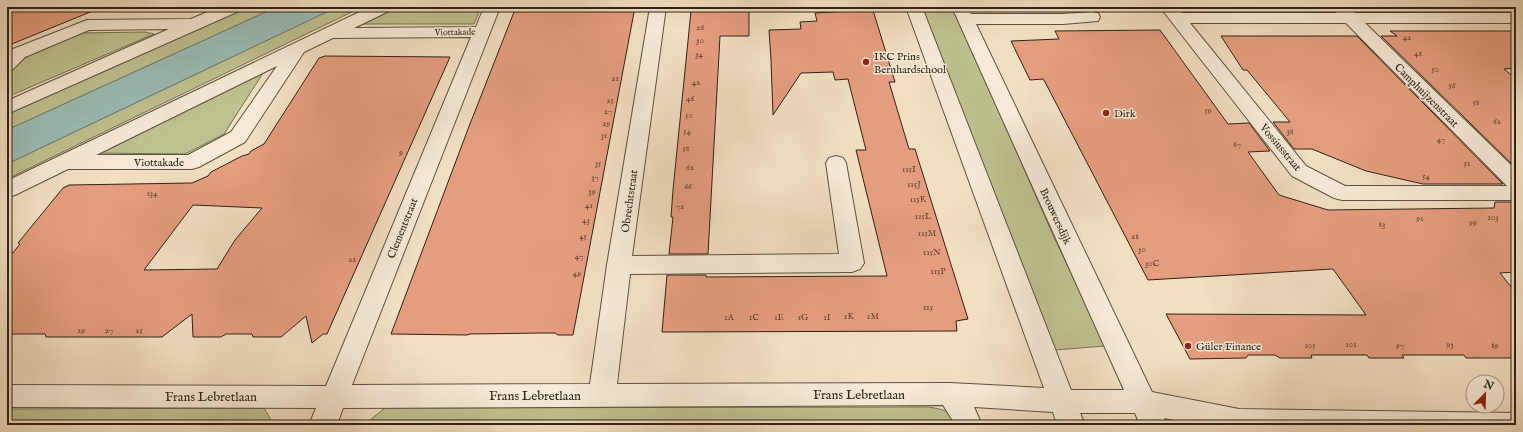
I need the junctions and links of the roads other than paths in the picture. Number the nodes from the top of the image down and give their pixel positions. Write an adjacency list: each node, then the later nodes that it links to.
1 (382, 7): 15 (street, Viottakade)
2 (492, 7): 14 (street, Viottakade)
3 (658, 7): 25 (street, Obrechtstraat)
4 (914, 7): 30 (street)
5 (1509, 7): 9 (street)
6 (230, 8): 13 (street)
7 (1172, 12): 8 (street); 23 (street, Vossiusstraat)
8 (1344, 12): 12 (street); 21 (street, Camphuijzenstraat)
9 (1516, 12)
10 (963, 13): 11 (street); 31 (street, Brouwersdijk)
11 (1092, 17)
12 (1516, 18)
13 (195, 25): 17 (street); 18 (street)
14 (482, 32): 15 (street, Viottakade); 29 (street, Clementstraat)
15 (329, 34): 16 (street, Viottakade)
16 (298, 47): 19 (street, Viottakade); 19 (street, Viottakade)
17 (7, 64)
18 (7, 108)
19 (61, 162): 22 (street, Viottakade)
20 (836, 163): 25 (street)
21 (1516, 182)
22 (14, 186): 24 (street, Viottakade)
23 (1516, 192)
24 (7, 199)
25 (619, 265): 27 (street, Obrechtstraat)
26 (950, 394): 27 (street, Frans Lebretlaan); 30 (street, Frans Lebretlaan); 34 (street)
27 (602, 395): 29 (street, Frans Lebretlaan)
28 (7, 396): 29 (street, Frans Lebretlaan)
29 (334, 397): 33 (street, Clementstraat)
30 (1067, 413): 31 (street, Frans Lebretlaan)
31 (1148, 414): 32 (street, Frans Lebretlaan)
32 (1233, 423): 35 (street, Frans Lebretlaan)
33 (322, 425)
34 (968, 425)
35 (1503, 425): 36 (street, Frans Lebretlaan)
36 (1516, 425)

